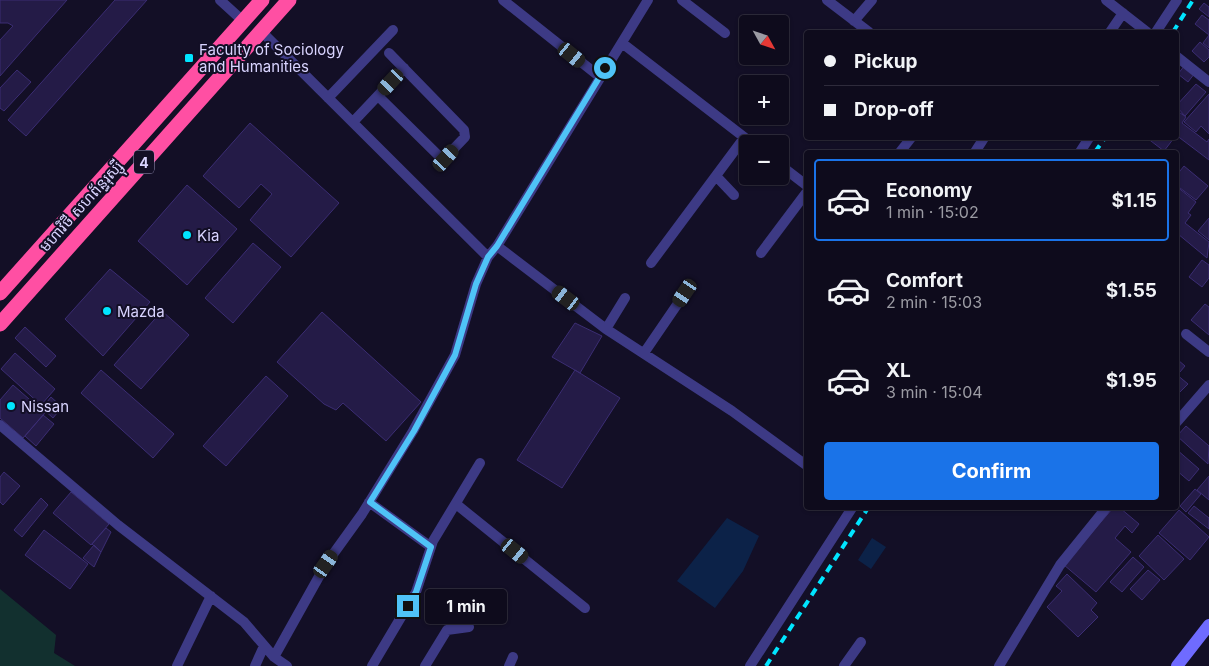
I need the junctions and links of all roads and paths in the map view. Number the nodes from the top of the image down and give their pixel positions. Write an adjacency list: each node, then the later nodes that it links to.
1 (220, 0): 12 (street)
2 (262, 0): 12 (highway, មហាវិថី សហព័ន្ធរុស្ស៊ី / 4)
3 (289, 0): 19 (highway, មហាវិថី សហព័ន្ធរុស្ស៊ី / 4)
4 (504, 0): 25 (street)
5 (648, 0): 21 (street)
6 (682, 0): 20 (street)
7 (827, 0): 13 (street)
8 (872, 0): 13 (street)
9 (1106, 0): 11 (street)
10 (1178, 0): 18 (street)
11 (1123, 13): 16 (street); 17 (street)
12 (243, 21): 43 (highway, មហាវិថី សហព័ន្ធរុស្ស៊ី / 4)
13 (854, 21): 15 (street)
14 (393, 30): 28 (street)
15 (866, 30)
16 (1111, 30)
17 (1144, 30)
18 (1157, 30)
19 (261, 31): 28 (street); 46 (highway, មហាវិថី សហព័ន្ធរុស្ស៊ី / 4)
20 (725, 33)
21 (622, 43): 25 (street); 30 (street)
22 (389, 53): 24 (street)
23 (1179, 58): 26 (street)
24 (404, 68): 27 (street); 27 (street)
25 (600, 77): 39 (street)
26 (1209, 82)
27 (378, 96): 29 (street)
28 (328, 98): 29 (street)
29 (352, 122): 41 (street)
30 (740, 135)
31 (909, 140): 32 (street)
32 (902, 150)
33 (739, 151): 35 (street)
34 (789, 172): 36 (street)
35 (716, 176): 37 (street); 42 (street)
36 (804, 183)
37 (734, 196)
38 (804, 196): 40 (street)
39 (497, 246): 41 (street); 47 (street)
40 (761, 253)
41 (488, 257): 56 (street)
42 (651, 263)
43 (0, 293)
44 (685, 293): 50 (street)
45 (625, 298): 47 (street)
46 (0, 324)
47 (606, 329): 50 (street)
48 (1186, 334): 49 (street)
49 (1209, 352)
50 (644, 353): 55 (street)
51 (1209, 386): 52 (street)
52 (1179, 420)
53 (0, 425): 61 (street)
54 (480, 463): 57 (street)
55 (804, 465)
56 (370, 502): 60 (street); 67 (street)
57 (456, 504): 60 (street); 62 (street)
58 (851, 510): 73 (street)
59 (1104, 510): 75 (street)
60 (431, 547): 71 (street)
61 (211, 596): 66 (street); 68 (street)
62 (585, 608)
63 (1209, 625): 76 (street)
64 (469, 626): 72 (street)
65 (861, 642): 74 (street)
66 (264, 646): 67 (street); 69 (street)
67 (274, 657): 70 (street)
68 (177, 666)
69 (255, 666)
70 (287, 666)
71 (372, 666)
72 (425, 666)
73 (750, 666)
74 (844, 666)
75 (999, 666)
76 (1177, 666)

